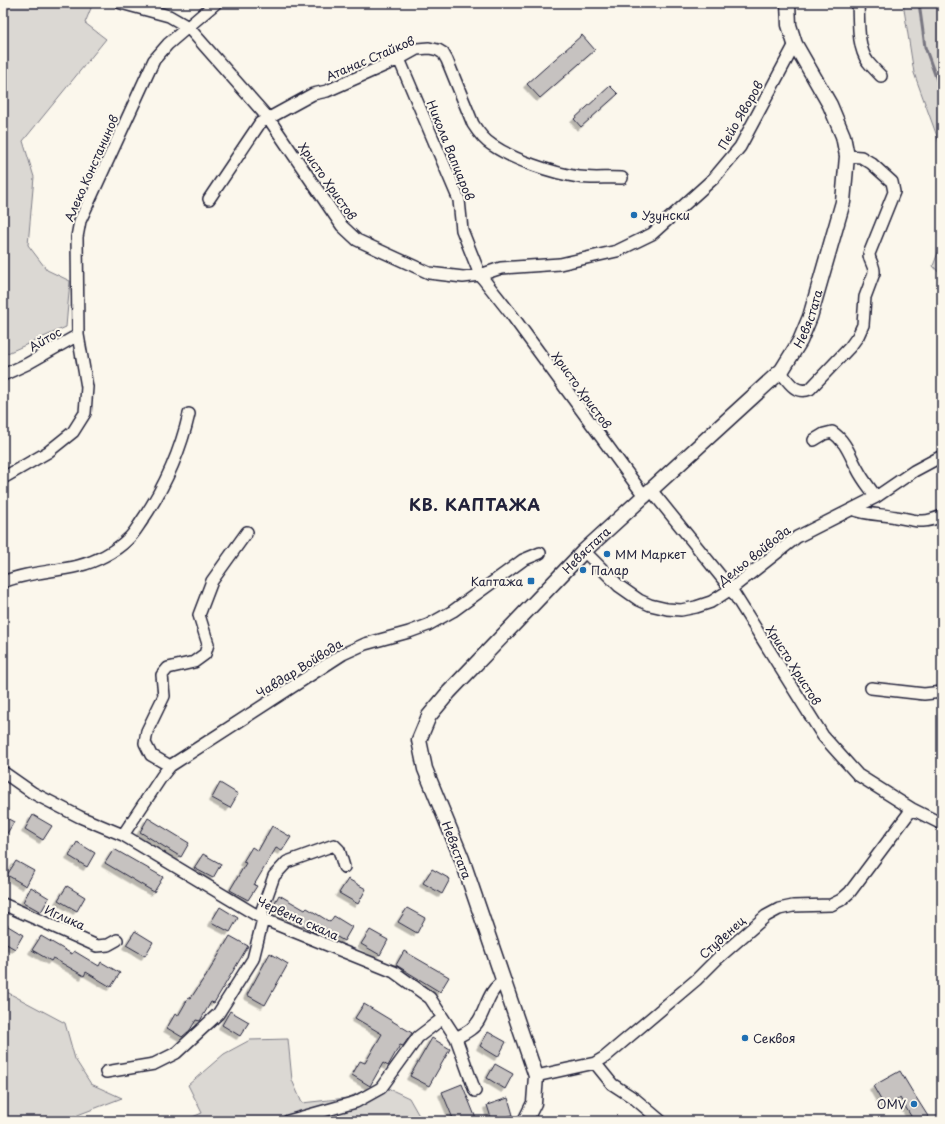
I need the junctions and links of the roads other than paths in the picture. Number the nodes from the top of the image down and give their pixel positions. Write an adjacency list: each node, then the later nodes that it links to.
1 (121, 3): 5 (street, Христо Христов)
2 (216, 3): 5 (street, Алеко Констанинов)
3 (788, 3): 6 (street, Невястата)
4 (858, 3): 8 (street)
5 (188, 27): 9 (street, Христо Христов); 14 (street, Алеко Констанинов)
6 (795, 44): 10 (street, Невястата); 13 (street, Пейо Яворов)
7 (400, 59): 9 (street, Атанас Стайков); 11 (street, Атанас Стайков); 13 (street, Никола Вапцаров)
8 (881, 76)
9 (269, 119): 12 (street, Атанас Стайков); 13 (street, Христо Христов)
10 (847, 156): 15 (street, Невястата); 15 (street)
11 (622, 178)
12 (209, 199)
13 (480, 275): 21 (street, Христо Христов)
14 (78, 335): 16 (street, Айтос); 20 (street, Алеко Констанинов)
15 (780, 371): 21 (street, Невястата)
16 (3, 374)
17 (189, 414): 28 (street)
18 (814, 440): 22 (street)
19 (942, 456): 22 (street, Дельо войвода)
20 (3, 478)
21 (648, 494): 26 (street, Невястата); 29 (street, Христо Христов)
22 (876, 497): 23 (street, Дельо войвода)
23 (852, 509): 24 (street); 29 (street, Дельо войвода)
24 (942, 516)
25 (247, 532): 32 (street)
26 (584, 551): 29 (street, Дельо войвода); 41 (street, Невястата)
27 (540, 553): 32 (street, Чавдар Войвода)
28 (3, 582)
29 (731, 589): 34 (street, Христо Христов)
30 (871, 688): 31 (street)
31 (942, 692)
32 (170, 766): 36 (street, Чавдар Войвода)
33 (3, 772): 36 (street, Червена скала)
34 (912, 809): 35 (street, Христо Христов); 44 (street, Студенец)
35 (942, 824)
36 (123, 835): 39 (street, Червена скала)
37 (344, 867): 39 (street)
38 (3, 904): 40 (street, Иглика)
39 (263, 919): 42 (street, Червена скала); 45 (street)
40 (117, 940)
41 (504, 981): 43 (street); 46 (street, Невястата)
42 (443, 1018): 43 (street, Червена скала); 48 (street)
43 (456, 1038): 47 (street, Червена скала)
44 (595, 1064): 46 (street, Студенец); 50 (street)
45 (106, 1072)
46 (536, 1076): 49 (street, Невястата)
47 (475, 1091)
48 (288, 1121)
49 (525, 1121)
50 (661, 1121)

